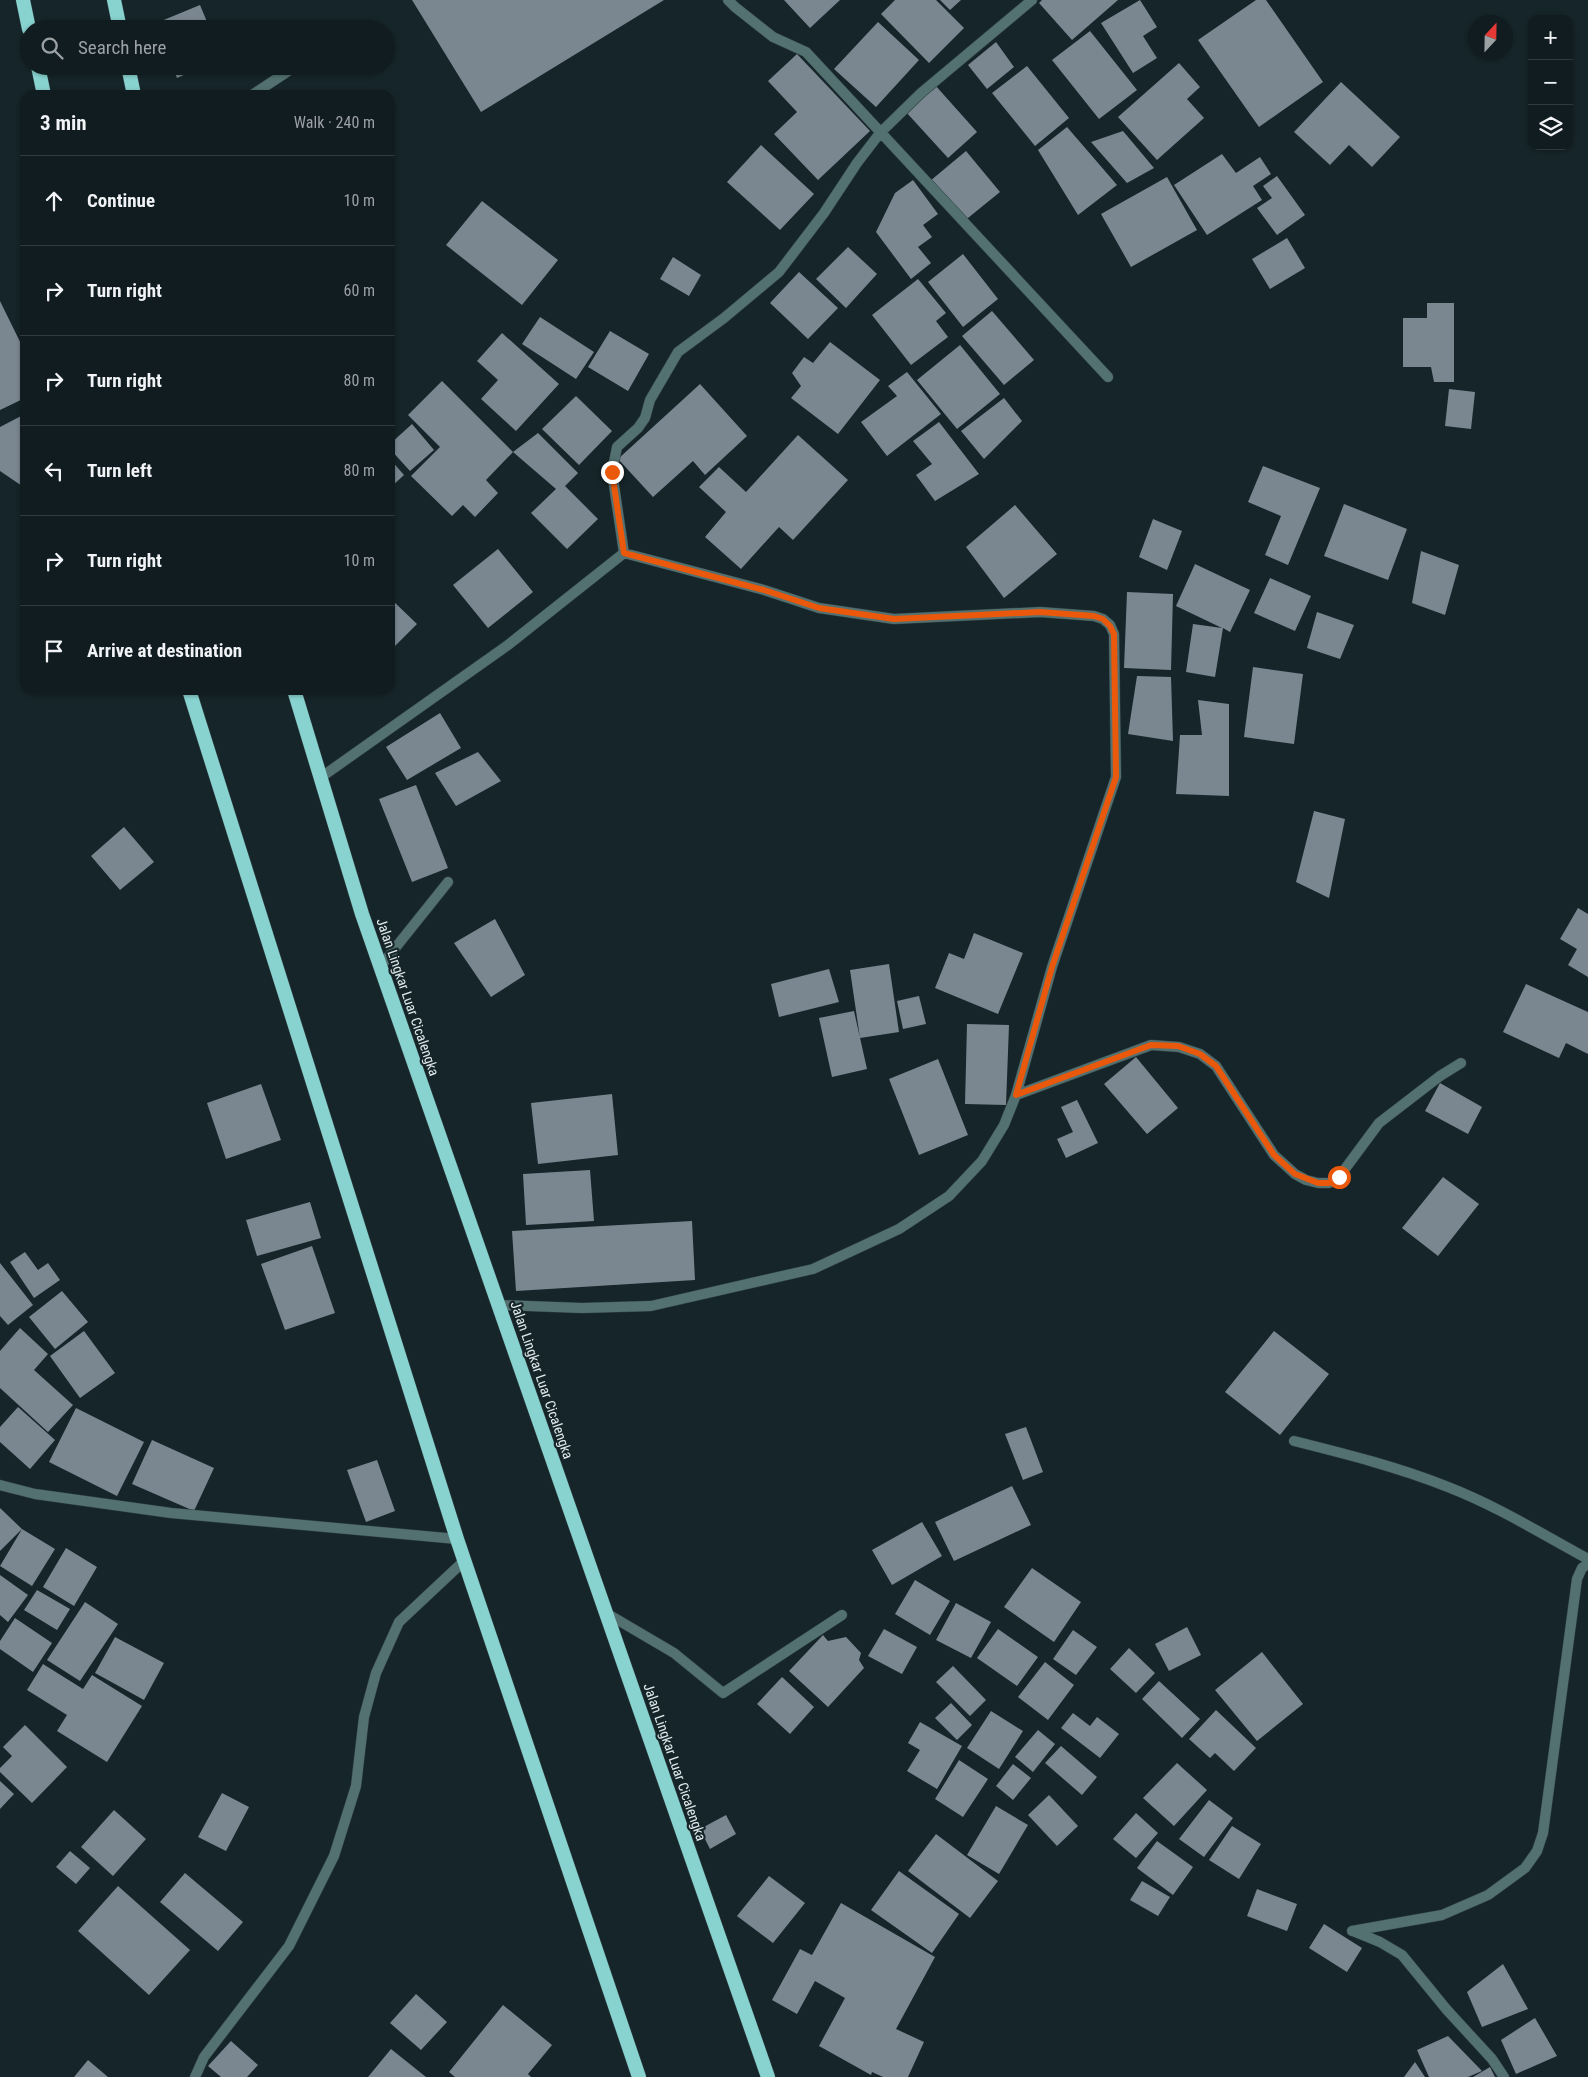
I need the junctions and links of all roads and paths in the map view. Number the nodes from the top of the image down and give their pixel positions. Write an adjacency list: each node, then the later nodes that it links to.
1 (23, 0): 5 (highway)
2 (114, 0): 6 (highway)
3 (728, 0): 13 (street)
4 (1032, 0): 13 (street)
5 (27, 20)
6 (118, 20)
7 (40, 75): 10 (highway)
8 (130, 75): 11 (highway)
9 (282, 75): 12 (street)
10 (43, 90)
11 (133, 90)
12 (260, 90)
13 (880, 133): 14 (street); 15 (street)
14 (1108, 377)
15 (624, 553): 18 (street); 22 (street)
16 (191, 695): 26 (highway)
17 (295, 695): 18 (highway, Jalan Lingkar Luar Cicalengka)
18 (320, 778): 20 (highway, Jalan Lingkar Luar Cicalengka)
19 (448, 882): 20 (street)
20 (380, 967): 23 (highway, Jalan Lingkar Luar Cicalengka)
21 (1461, 1063): 22 (street)
22 (1016, 1095): 23 (street)
23 (498, 1305): 30 (highway, Jalan Lingkar Luar Cicalengka)
24 (1294, 1441): 27 (street)
25 (0, 1485): 26 (street)
26 (457, 1539): 28 (highway)
27 (1588, 1558)
28 (464, 1561): 32 (street); 33 (highway)
29 (1588, 1564): 35 (street)
30 (606, 1613): 31 (street); 34 (highway, Jalan Lingkar Luar Cicalengka)
31 (842, 1615)
32 (195, 2077)
33 (639, 2077)
34 (769, 2077)
35 (1504, 2077)

